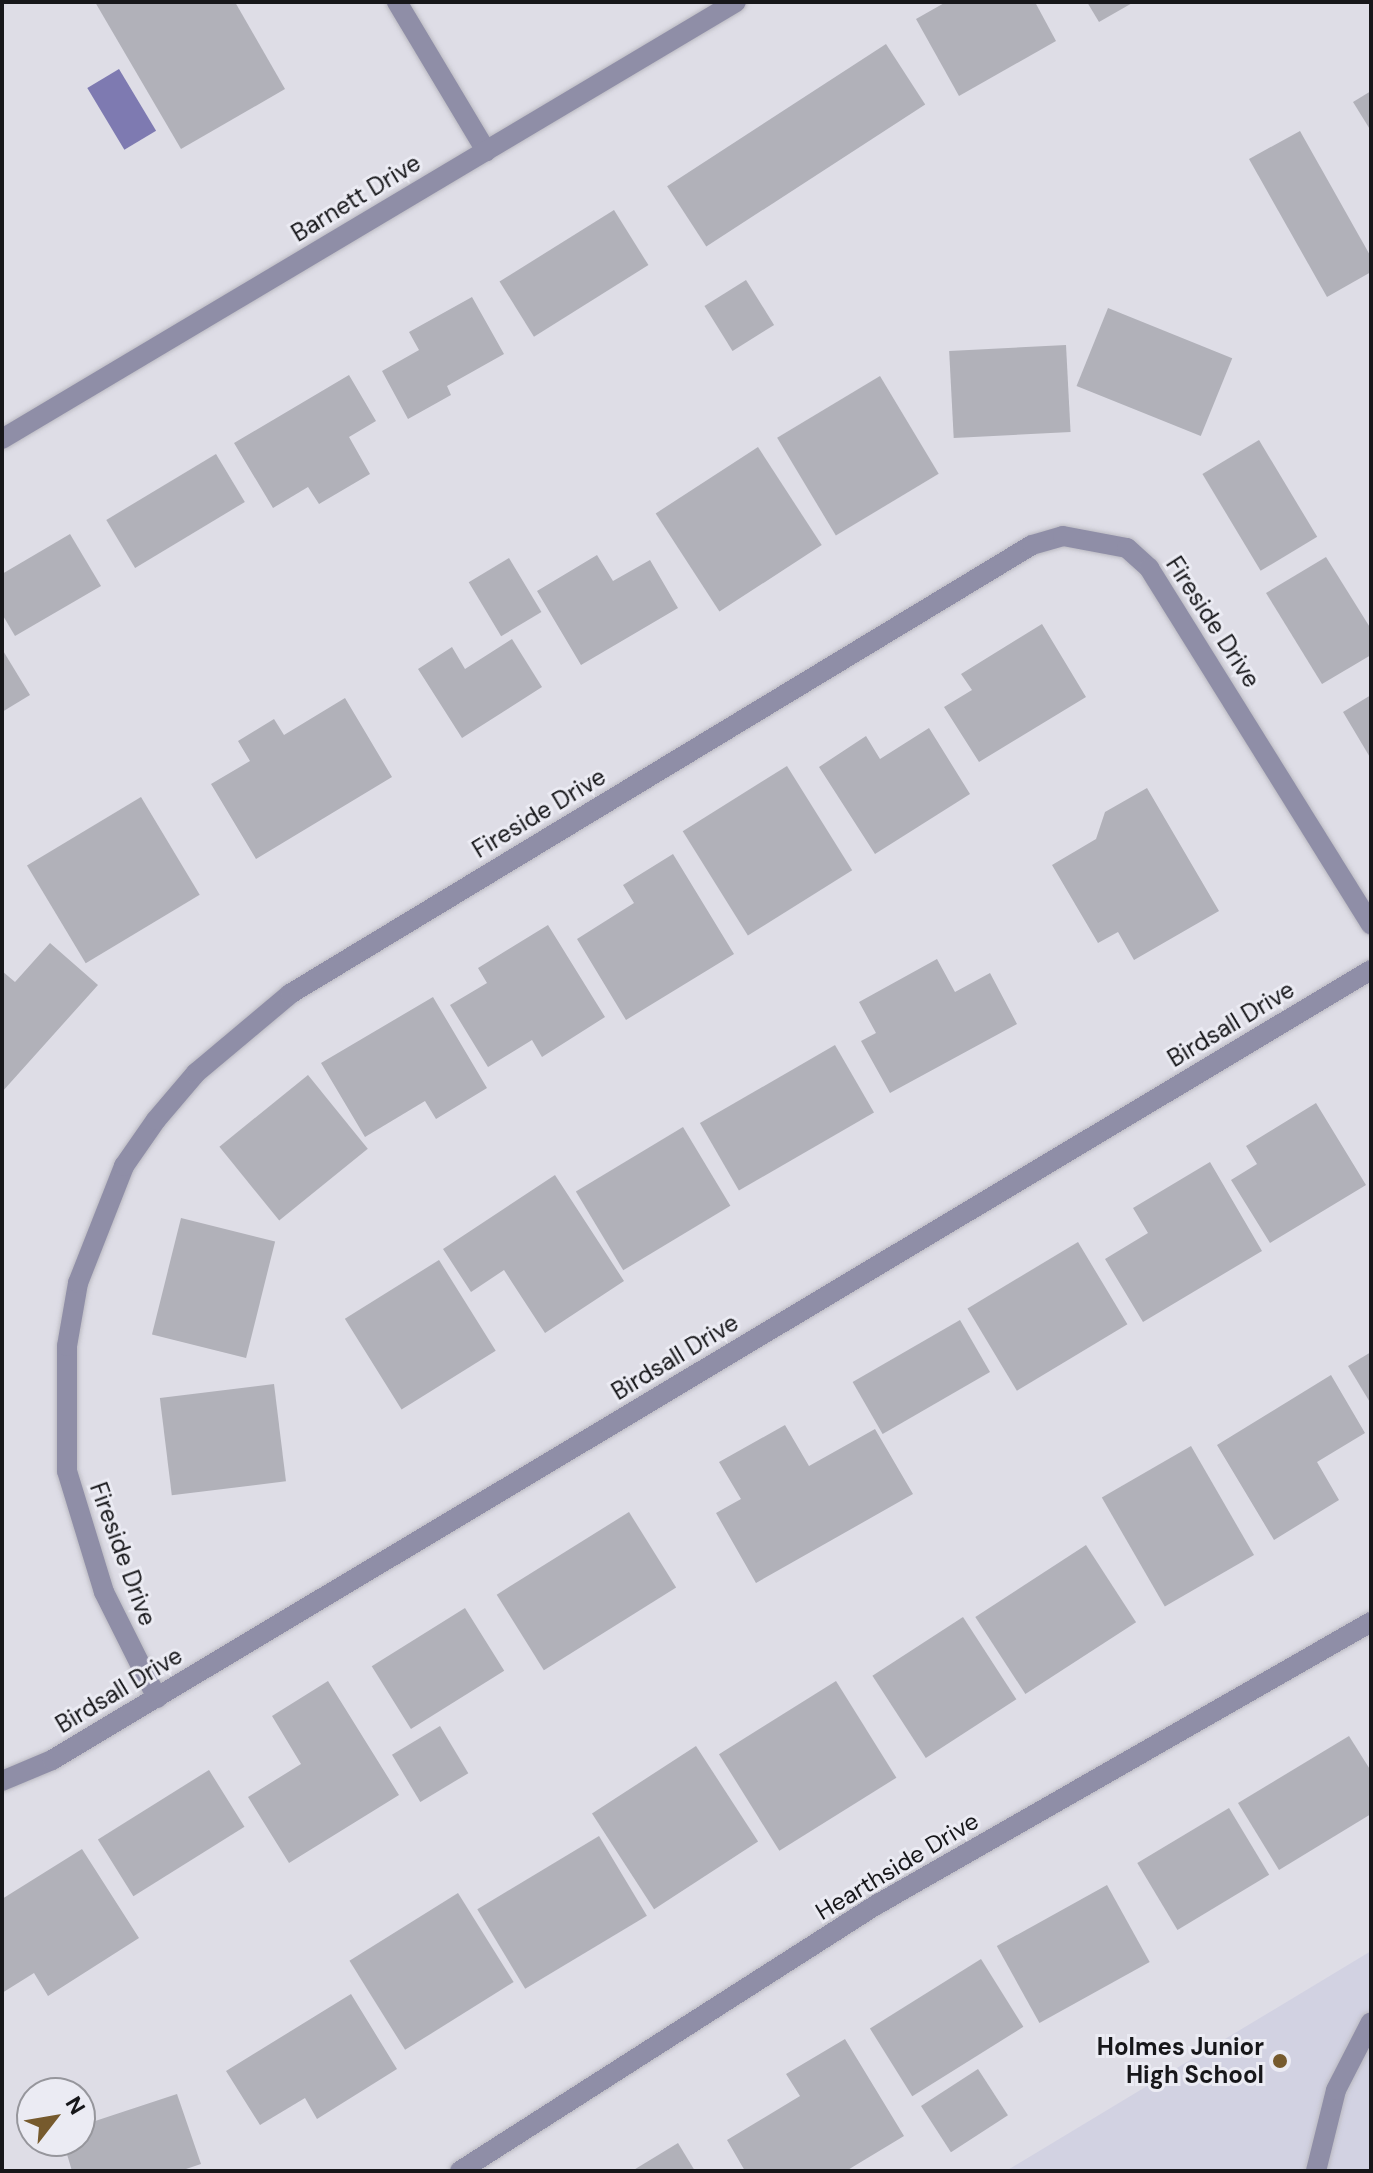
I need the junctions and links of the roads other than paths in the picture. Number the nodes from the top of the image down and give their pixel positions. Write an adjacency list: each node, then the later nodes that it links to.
1 (397, 2): 3 (street)
2 (736, 2): 3 (street, Barnett Drive)
3 (486, 151): 4 (street, Barnett Drive)
4 (2, 439)
5 (1371, 924): 8 (street, Fireside Drive)
6 (1371, 970): 8 (street, Birdsall Drive)
7 (1371, 1622): 11 (street, Hearthside Drive)
8 (157, 1698): 9 (street, Birdsall Drive)
9 (2, 1781)
10 (1371, 2022): 12 (street)
11 (460, 2171)
12 (1316, 2171)

